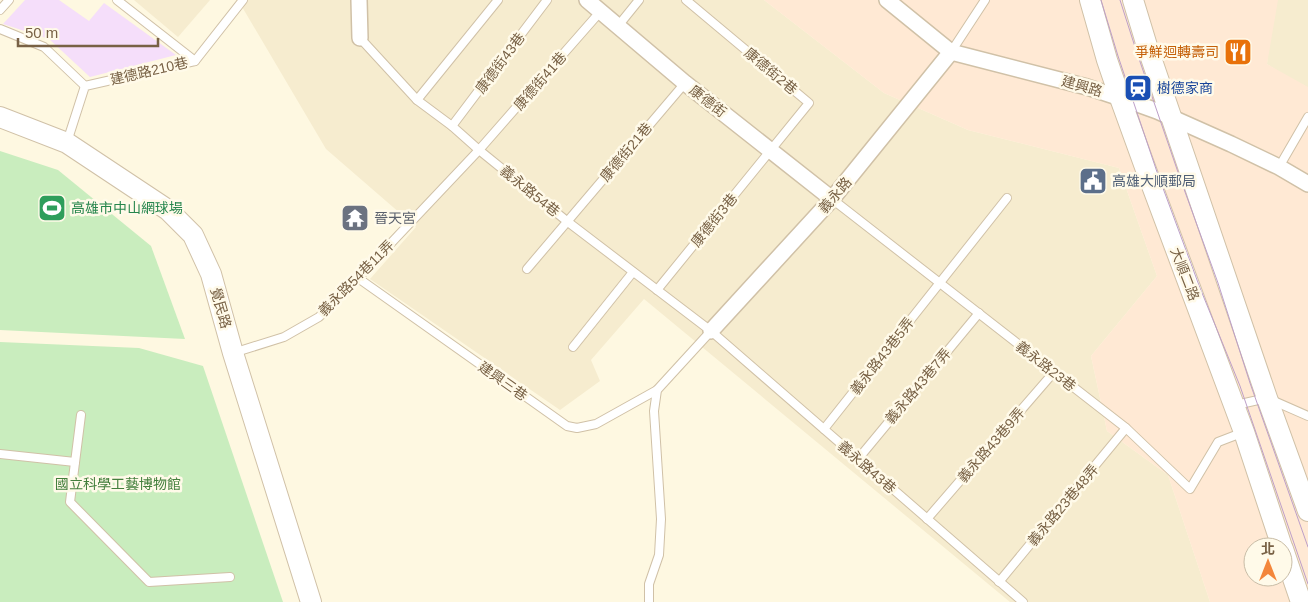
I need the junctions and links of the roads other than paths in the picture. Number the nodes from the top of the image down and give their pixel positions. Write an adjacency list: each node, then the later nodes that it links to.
1 (8, 0): 14 (lane)
2 (117, 0): 20 (lane)
3 (359, 0): 18 (street)
4 (498, 0): 24 (lane)
5 (547, 0): 28 (lane, 康德街43巷)
6 (587, 0): 15 (street, 康德街)
7 (639, 0): 16 (lane)
8 (686, 0): 31 (lane, 康德街2巷)
9 (887, 0): 19 (street, 建興路)
10 (985, 0): 19 (lane)
11 (1090, 0): 23 (street, 大順二路)
12 (1134, 0): 27 (street)
13 (238, 2): 20 (lane, 建德路210巷)
14 (0, 10)
15 (600, 12): 16 (street, 康德街); 30 (lane, 康德街41巷)
16 (618, 26): 21 (street, 康德街)
17 (0, 28): 22 (lane)
18 (360, 38): 24 (lane, 義永路54巷)
19 (952, 52): 23 (street, 建興路); 35 (street, 義永路)
20 (195, 61): 22 (lane, 建德路210巷)
21 (685, 83): 31 (street, 康德街); 36 (lane, 康德街21巷)
22 (86, 86): 29 (lane)
23 (1120, 98): 27 (street, 建興路); 49 (street, 大順二路)
24 (417, 100): 28 (lane, 義永路54巷)
25 (0, 117): 29 (street, 覺民路)
26 (1308, 117): 32 (lane)
27 (1172, 118): 32 (street, 建興路); 48 (street)
28 (452, 126): 30 (lane, 義永路54巷)
29 (67, 143): 45 (street, 覺民路)
30 (479, 150): 36 (lane, 義永路54巷); 39 (lane, 義永路54巷11弄)
31 (771, 150): 35 (street, 康德街); 41 (lane, 康德街3巷)
32 (1279, 167): 33 (street, 建興路)
33 (1308, 184)
34 (1007, 198): 40 (lane, 義永路43巷5弄)
35 (832, 199): 40 (lane, 義永路23巷); 43 (street, 義永路)
36 (568, 222): 37 (lane, 康德街21巷); 38 (lane, 義永路54巷)
37 (527, 269)
38 (633, 272): 41 (lane, 義永路54巷); 44 (lane)
39 (358, 278): 45 (lane, 義永路54巷11弄); 47 (lane, 建興三巷)
40 (940, 282): 42 (lane, 義永路23巷); 53 (lane, 義永路43巷5弄)
41 (657, 290): 43 (lane, 義永路54巷)
42 (979, 313): 46 (lane, 義永路23巷); 56 (lane, 義永路43巷7弄)
43 (711, 331): 47 (lane, 建興三巷); 53 (lane, 義永路43巷)
44 (572, 347)
45 (234, 353): 64 (street, 覺民路)
46 (1054, 372): 52 (lane, 義永路23巷); 59 (lane, 義永路43巷9弄)
47 (657, 390): 65 (lane)
48 (1267, 398): 49 (lane); 51 (lane); 58 (street)
49 (1234, 406): 54 (street, 大順二路)
50 (81, 415): 57 (lane)
51 (1308, 416)
52 (1126, 428): 54 (lane, 義永路23巷); 63 (lane, 義永路23巷48弄)
53 (824, 429): 56 (lane, 義永路43巷)
54 (1244, 432): 60 (street, 大順二路)
55 (0, 454): 57 (lane)
56 (858, 459): 59 (lane, 義永路43巷)
57 (74, 462): 61 (lane)
58 (1308, 511)
59 (927, 519): 63 (lane, 義永路43巷)
60 (1279, 537)
61 (230, 578)
62 (1293, 578): 67 (street, 大順二路)
63 (999, 582): 66 (lane, 義永路43巷)
64 (311, 602)
65 (649, 602)
66 (1023, 602)
67 (1301, 602)

